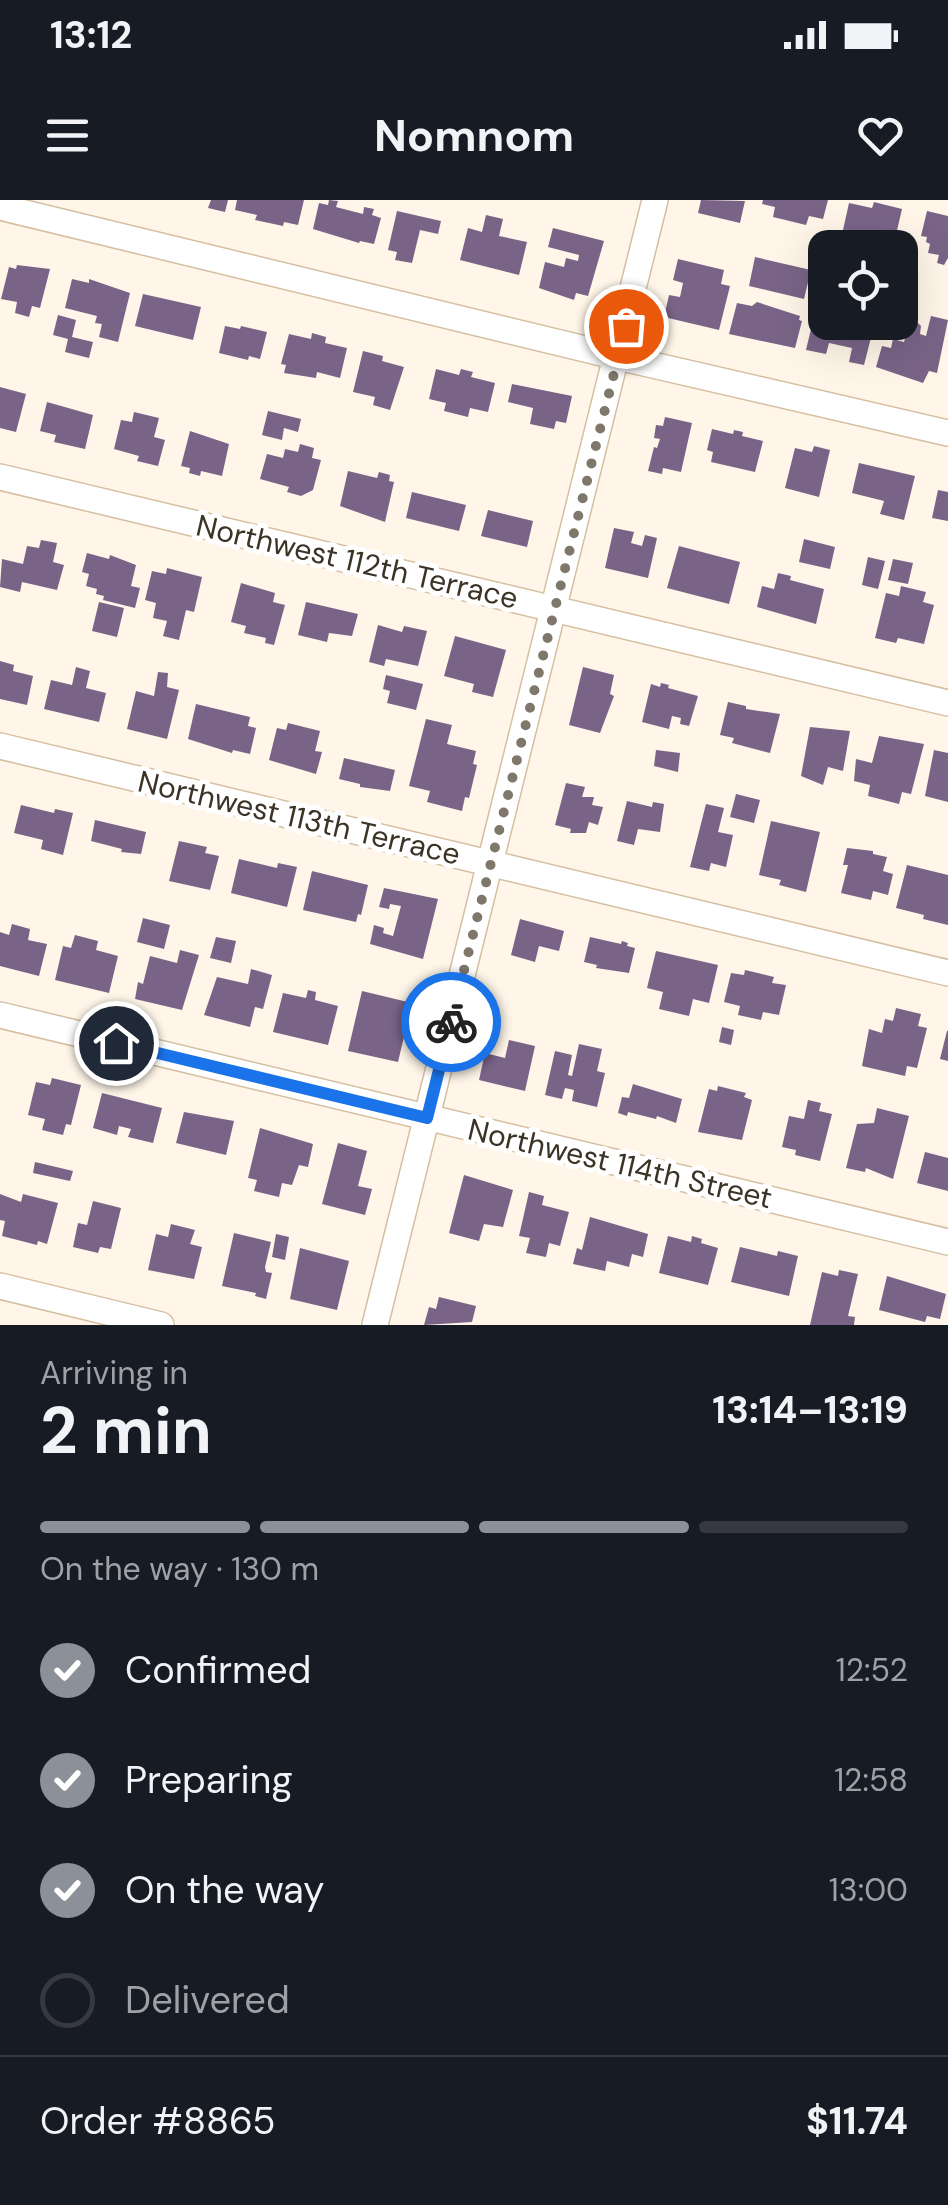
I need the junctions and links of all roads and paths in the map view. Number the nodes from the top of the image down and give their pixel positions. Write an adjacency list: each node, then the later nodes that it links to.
1 (655, 200): 3 (street)
2 (0, 208): 3 (street)
3 (618, 357): 4 (street); 6 (street)
4 (948, 432)
5 (0, 477): 6 (street, Northwest 112th Terrace)
6 (554, 609): 7 (street, Northwest 112th Terrace); 9 (street)
7 (948, 703)
8 (0, 746): 9 (street, Northwest 113th Terrace)
9 (490, 864): 10 (street, Northwest 113th Terrace); 12 (street)
10 (948, 973)
11 (0, 1015): 12 (street, Northwest 114th Street)
12 (427, 1118): 13 (street, Northwest 114th Street); 16 (street)
13 (948, 1242)
14 (0, 1286): 15 (street)
15 (161, 1325)
16 (375, 1325)

